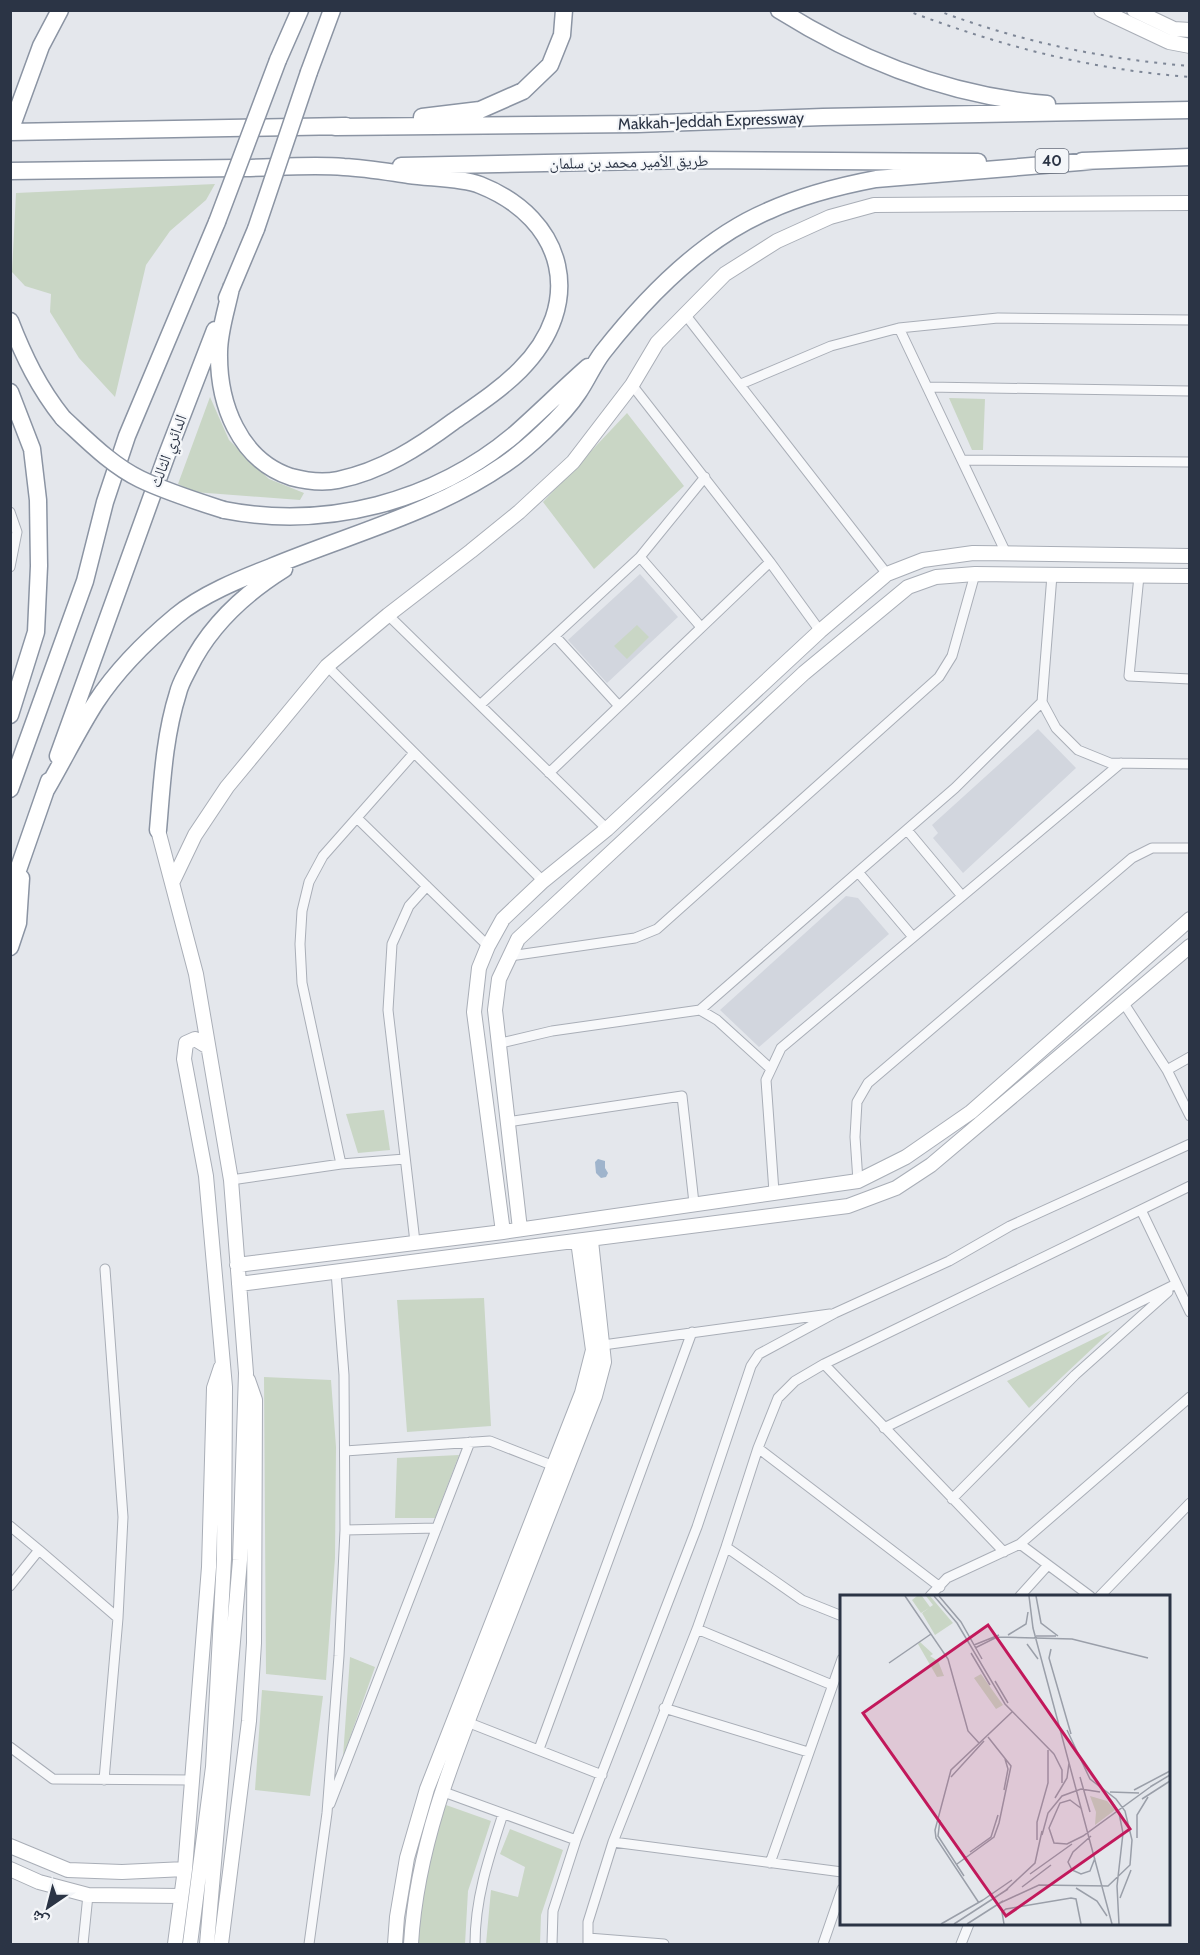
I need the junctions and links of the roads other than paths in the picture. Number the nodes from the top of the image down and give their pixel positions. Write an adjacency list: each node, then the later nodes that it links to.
1 (60, 10): 12 (highway)
2 (300, 10): 58 (highway, bridge)
3 (564, 10): 11 (highway)
4 (779, 10): 10 (highway)
5 (1101, 10): 9 (street)
6 (1134, 10): 8 (street)
7 (332, 12): 18 (highway, الدائري الثالث, bridge)
8 (1190, 30)
9 (1190, 46)
10 (1184, 109): 11 (highway, Makkah-Jeddah Expressway)
11 (335, 127): 12 (highway)
12 (10, 131)
13 (1190, 157): 14 (highway, 40)
14 (1092, 161): 15 (highway, طريق الأمير محمد بن سلمان / 40); 23 (highway)
15 (343, 167): 16 (highway); 18 (highway)
16 (10, 171)
17 (1190, 202): 19 (street)
18 (231, 288): 59 (highway, الدائري الثالث)
19 (684, 314): 24 (street); 25 (street)
20 (1190, 320): 22 (street)
21 (10, 321): 23 (highway, bridge)
22 (899, 328): 24 (street); 26 (street)
23 (601, 355): 33 (highway)
24 (741, 384): 39 (street)
25 (632, 386): 31 (street); 44 (street)
26 (927, 387): 27 (street); 29 (street)
27 (1190, 391)
28 (10, 392): 53 (highway)
29 (962, 460): 30 (street); 34 (street)
30 (1190, 462)
31 (705, 477): 36 (street); 37 (street)
32 (10, 512): 38 (street)
33 (323, 545): 59 (highway); 62 (highway)
34 (1006, 553): 35 (street); 39 (street)
35 (1190, 556)
36 (640, 557): 45 (street); 47 (street)
37 (770, 562): 45 (street); 46 (street)
38 (10, 567)
39 (887, 574): 46 (street)
40 (975, 574): 41 (street); 77 (street); 77 (street)
41 (1052, 575): 42 (street); 50 (street)
42 (1139, 576): 43 (street); 49 (street)
43 (1190, 576)
44 (388, 615): 48 (street); 51 (street)
45 (701, 627): 52 (street)
46 (820, 631): 61 (street)
47 (555, 636): 51 (street); 52 (street)
48 (327, 666): 54 (street); 68 (street)
49 (1190, 679)
50 (1042, 702): 55 (street); 63 (street)
51 (480, 705): 57 (street)
52 (618, 706): 57 (street)
53 (10, 715)
54 (414, 753): 60 (street); 67 (street)
55 (1121, 763): 56 (street); 71 (street)
56 (1190, 764)
57 (549, 773): 61 (street)
58 (10, 789)
59 (46, 790): 65 (highway, الدائري الثالث)
60 (357, 818): 69 (street); 89 (street)
61 (607, 829): 67 (street)
62 (158, 830): 68 (street)
63 (907, 830): 66 (street); 71 (street)
64 (1190, 848): 91 (street)
65 (22, 859): 70 (highway, الدائري الثالث); 76 (highway)
66 (858, 872): 73 (street); 79 (street)
67 (543, 880): 75 (street)
68 (172, 883): 81 (street)
69 (427, 886): 75 (street); 88 (street)
70 (10, 893)
71 (962, 896): 73 (street)
72 (1190, 919): 91 (street)
73 (913, 937): 83 (street)
74 (1190, 945): 78 (street)
75 (488, 946): 97 (street)
76 (10, 947)
77 (510, 956): 80 (street)
78 (1123, 1002): 84 (street); 98 (street)
79 (700, 1010): 80 (street); 83 (street)
80 (497, 1044): 86 (street)
81 (208, 1047): 90 (street); 109 (street)
82 (1190, 1058): 84 (street)
83 (771, 1069): 93 (street)
84 (1167, 1070): 85 (street)
85 (1190, 1116)
86 (507, 1122): 94 (street); 96 (street)
87 (1190, 1144): 106 (street)
88 (405, 1159): 89 (street); 99 (street)
89 (341, 1164): 90 (street)
90 (231, 1180): 100 (street)
91 (858, 1181): 93 (street)
92 (1190, 1186): 95 (street)
93 (774, 1192): 94 (street)
94 (694, 1203): 96 (street)
95 (1141, 1210): 104 (street); 110 (street)
96 (520, 1229): 97 (street)
97 (503, 1232): 99 (street)
98 (584, 1241): 102 (street); 108 (street); 117 (street)
99 (415, 1242): 100 (street)
100 (237, 1265): 103 (street)
101 (105, 1269): 135 (street)
102 (336, 1272): 103 (street); 116 (street)
103 (239, 1284): 111 (street)
104 (1176, 1284): 105 (street); 113 (street); 118 (street)
105 (1190, 1312)
106 (835, 1313): 107 (street); 144 (street)
107 (692, 1332): 108 (street); 142 (street)
108 (603, 1345): 140 (street)
109 (223, 1359): 146 (street); 164 (street)
110 (824, 1364): 113 (street); 115 (street)
111 (246, 1373): 165 (street); 166 (street)
112 (1190, 1397): 123 (street)
113 (884, 1428): 118 (street)
114 (470, 1442): 116 (street); 117 (street); 121 (street)
115 (758, 1448): 124 (street); 129 (street)
116 (345, 1451): 122 (street)
117 (554, 1466): 168 (street)
118 (952, 1499): 126 (street)
119 (1190, 1503): 133 (street)
120 (10, 1526): 125 (street)
121 (437, 1528): 122 (street); 148 (street)
122 (345, 1530): 148 (street)
123 (1020, 1544): 126 (street); 127 (street)
124 (726, 1547): 134 (street); 136 (street)
125 (39, 1550): 128 (street); 135 (street)
126 (1004, 1552): 129 (street)
127 (1048, 1565): 131 (street); 132 (street)
128 (10, 1586)
129 (940, 1587): 130 (street)
130 (931, 1595)
131 (1021, 1595)
132 (1089, 1595)
133 (1101, 1595)
134 (840, 1615)
135 (118, 1618): 145 (street)
136 (697, 1629): 138 (street); 139 (street)
137 (840, 1664): 138 (street)
138 (832, 1685): 143 (street)
139 (664, 1708): 143 (street); 151 (street)
140 (467, 1722): 142 (street); 147 (street)
141 (10, 1747): 145 (street)
142 (539, 1749): 144 (street)
143 (808, 1752): 153 (street)
144 (602, 1775): 150 (street)
145 (104, 1780): 146 (street)
146 (192, 1780): 155 (street)
147 (441, 1791): 149 (street); 169 (street)
148 (327, 1813): 167 (street)
149 (503, 1814): 150 (street); 170 (street)
150 (576, 1840): 171 (street)
151 (613, 1842): 153 (street); 161 (street)
152 (10, 1846): 155 (street)
153 (770, 1863): 156 (street)
154 (10, 1869): 157 (street)
155 (184, 1869): 159 (street)
156 (840, 1872)
157 (88, 1895): 159 (street); 162 (street)
158 (840, 1895): 173 (street)
159 (181, 1896): 163 (street)
160 (968, 1925): 174 (street)
161 (588, 1941): 172 (street)
162 (83, 1944)
163 (175, 1944)
164 (190, 1944)
165 (207, 1944)
166 (221, 1944)
167 (309, 1944)
168 (395, 1944)
169 (411, 1944)
170 (475, 1944)
171 (552, 1944)
172 (664, 1944)
173 (823, 1944)
174 (961, 1944)

